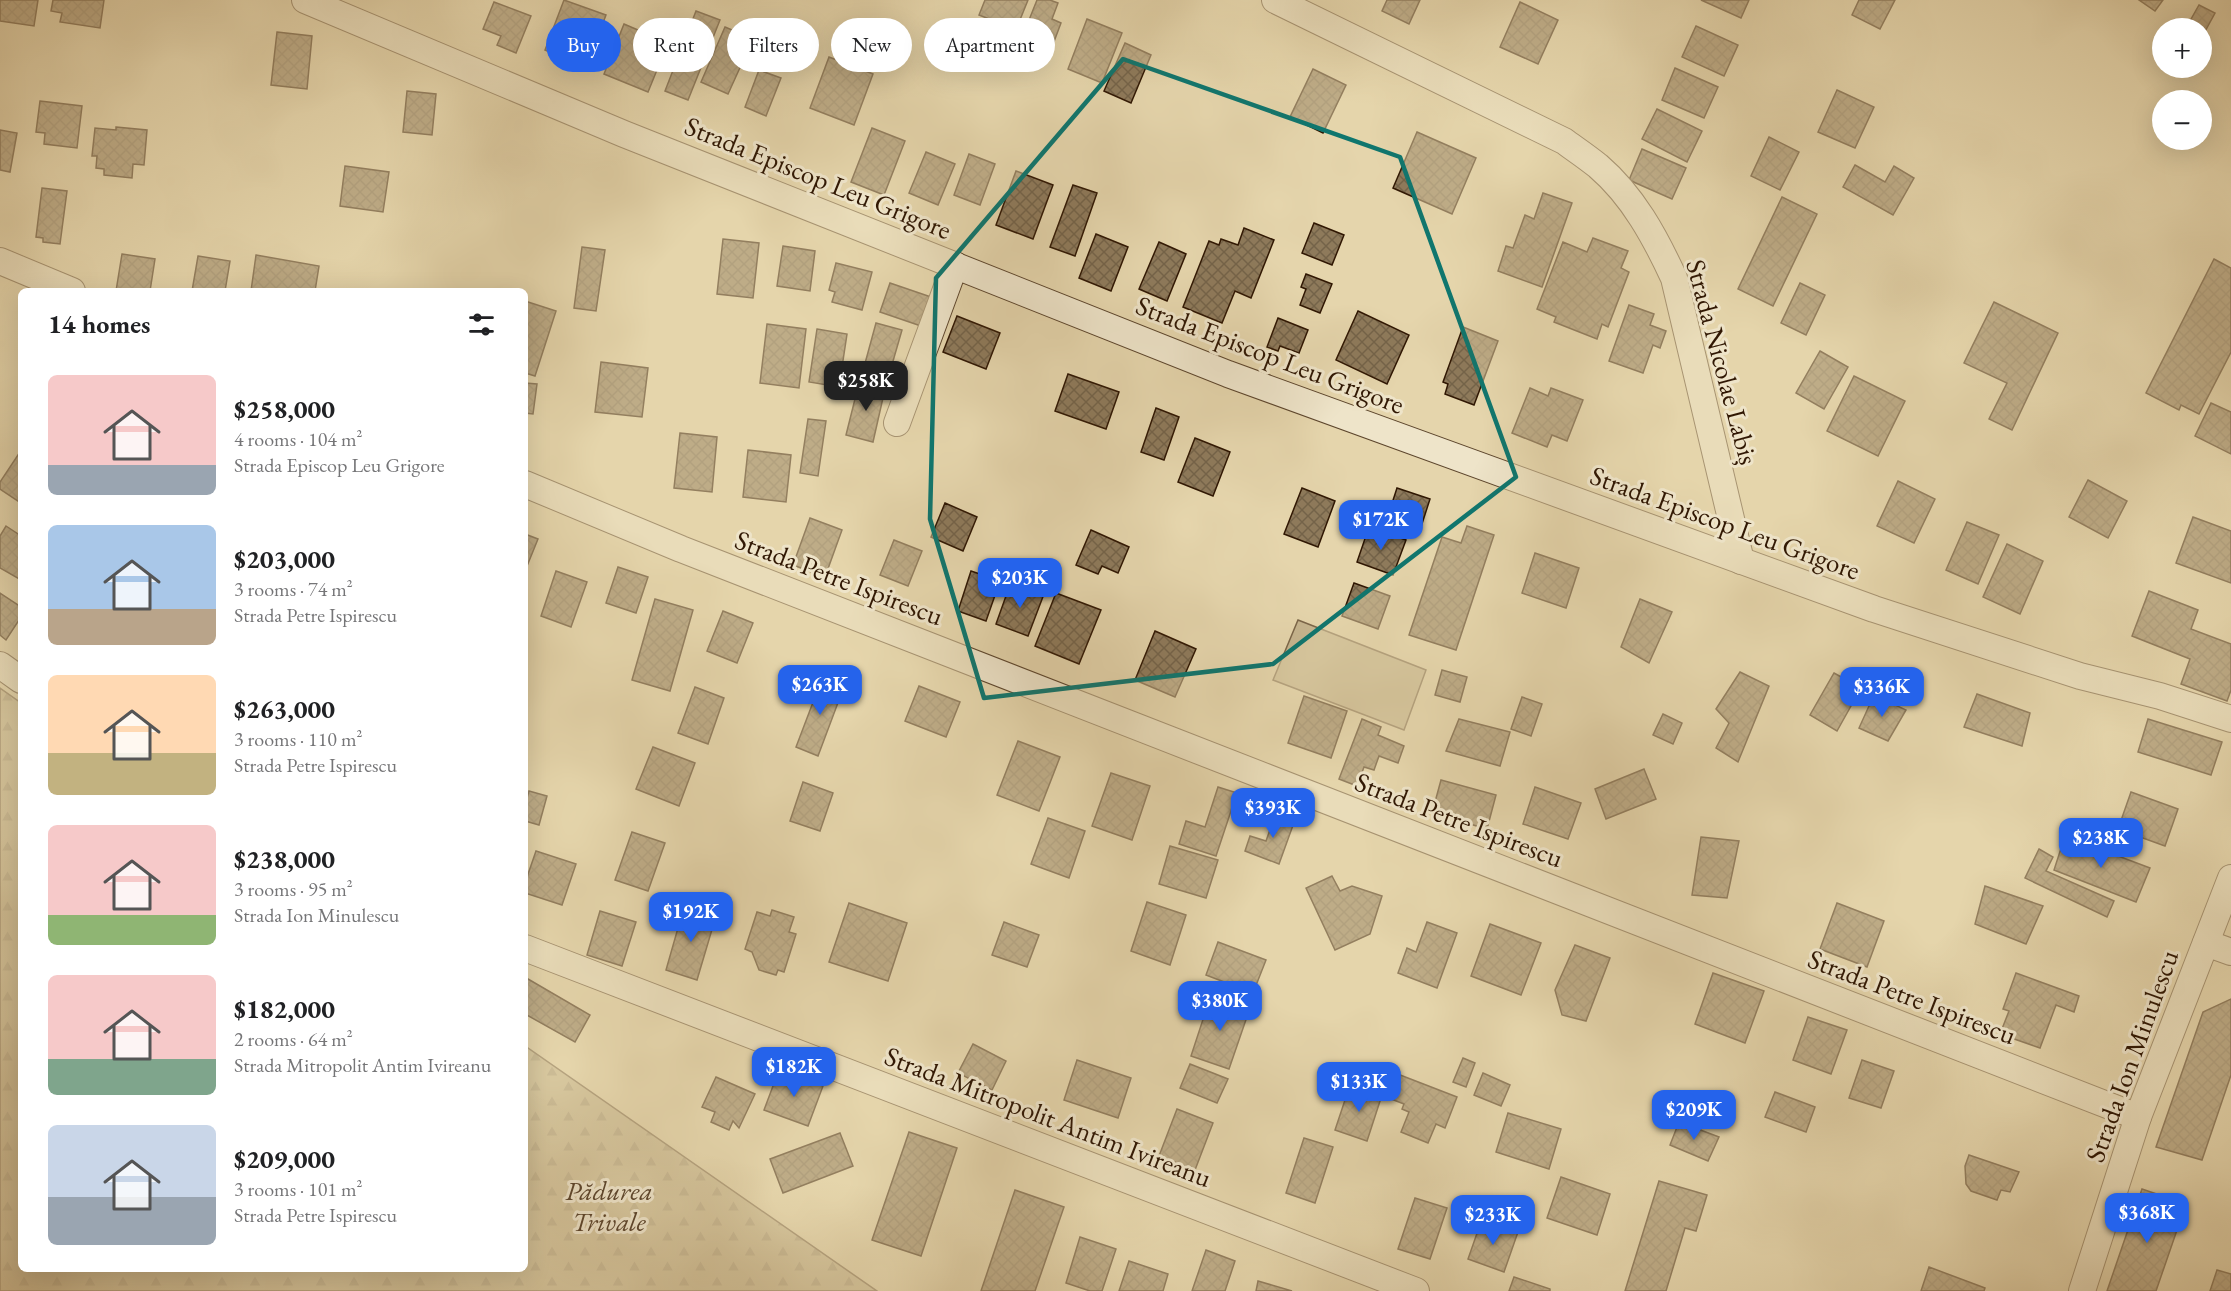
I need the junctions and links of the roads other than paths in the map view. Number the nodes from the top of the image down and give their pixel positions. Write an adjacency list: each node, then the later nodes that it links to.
1 (304, 0): 4 (street, Strada Episcop Leu Grigore)
2 (1275, 0): 8 (street, Strada Nicolae Labiș)
3 (0, 261): 5 (street)
4 (955, 265): 6 (street); 8 (street, Strada Episcop Leu Grigore)
5 (65, 288)
6 (897, 423)
7 (528, 485): 16 (street, Strada Petre Ispirescu)
8 (1741, 561): 11 (street, Strada Episcop Leu Grigore)
9 (0, 665): 10 (street)
10 (18, 678)
11 (2231, 719)
12 (2231, 878): 13 (street, Strada Ion Minulescu)
13 (2206, 943): 15 (street); 16 (street, Strada Ion Minulescu)
14 (528, 949): 17 (street, Strada Mitropolit Antim Ivireanu)
15 (2231, 952)
16 (2138, 1117): 18 (street, Strada Ion Minulescu)
17 (1416, 1291)
18 (2082, 1291)

